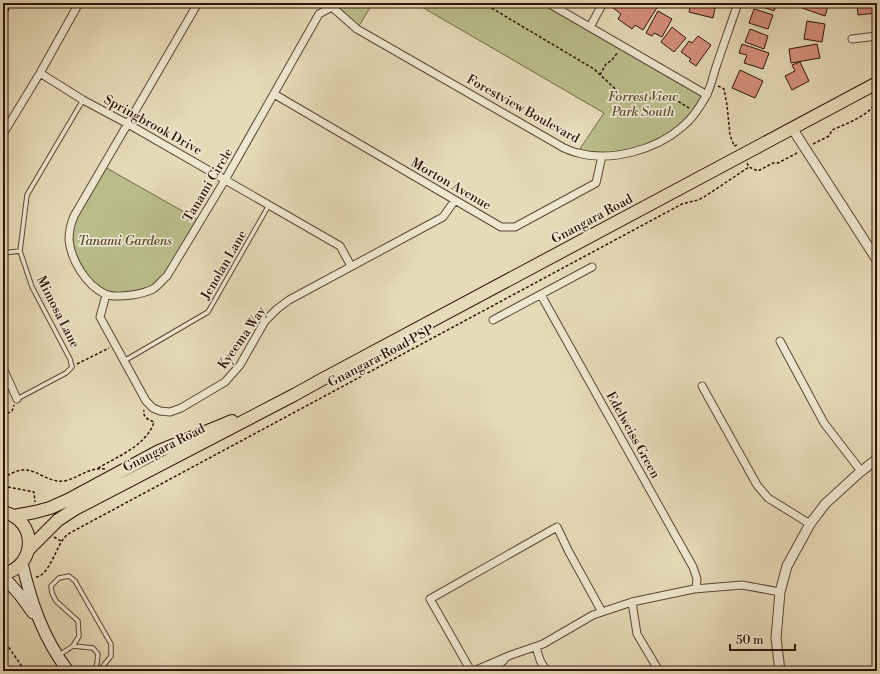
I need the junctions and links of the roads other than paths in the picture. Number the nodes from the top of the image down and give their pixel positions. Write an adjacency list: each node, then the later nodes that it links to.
1 (79, 3): 10 (street)
2 (198, 3): 15 (street)
3 (548, 3): 7 (street)
4 (603, 3): 7 (street)
5 (738, 3): 13 (street, Forestview Boulevard)
6 (330, 5): 12 (street, Tanami Circle); 18 (street, Forestview Boulevard)
7 (590, 27): 13 (street)
8 (877, 36): 9 (street)
9 (852, 39)
10 (40, 73): 14 (street, Springbrook Drive); 17 (street)
11 (877, 83): 16 (main road, Gnangara Road)
12 (274, 94): 19 (street, Tanami Circle); 20 (street, Morton Avenue)
13 (707, 94): 18 (street, Forestview Boulevard)
14 (83, 100): 15 (street, Springbrook Drive); 22 (lane, Mimosa Lane)
15 (128, 124): 19 (street, Springbrook Drive); 27 (street)
16 (792, 128): 24 (street); 33 (main road, Gnangara Road)
17 (3, 134)
18 (602, 156): 20 (street, Morton Avenue)
19 (225, 180): 21 (street, Springbrook Drive); 27 (street, Tanami Circle)
20 (455, 200): 25 (street, Kyeema Way)
21 (269, 205): 25 (street, Springbrook Drive); 31 (lane, Jenolan Lane)
22 (20, 251): 23 (lane); 35 (lane, Mimosa Lane)
23 (3, 254)
24 (877, 260)
25 (351, 266): 31 (street, Kyeema Way)
26 (592, 267): 28 (street)
27 (106, 295): 31 (street, Kyeema Way)
28 (541, 295): 29 (street); 43 (street, Edelweiss Green)
29 (493, 320)
30 (780, 341): 37 (street)
31 (124, 361)
32 (3, 368): 35 (street)
33 (321, 380): 38 (main road, Gnangara Road); 40 (main road, Gnangara Road)
34 (702, 386): 39 (street)
35 (17, 399)
36 (877, 459): 37 (street)
37 (861, 471): 39 (street)
38 (8, 514): 40 (main road)
39 (810, 524): 44 (street)
40 (28, 550): 41 (main road)
41 (22, 563): 42 (main road); 47 (main road)
42 (3, 575): 47 (main road)
43 (696, 589): 44 (street); 45 (street)
44 (780, 592): 60 (street)
45 (632, 602): 46 (street); 59 (street)
46 (602, 612): 49 (street); 55 (street)
47 (39, 621): 51 (main road)
48 (73, 646): 51 (lane); 53 (lane); 54 (lane)
49 (536, 647): 50 (street); 58 (street)
50 (510, 655): 56 (street); 57 (street)
51 (57, 657): 52 (main road)
52 (68, 671)
53 (94, 671)
54 (97, 671)
55 (471, 671)
56 (474, 671)
57 (492, 671)
58 (546, 671)
59 (659, 671)
60 (780, 671)

